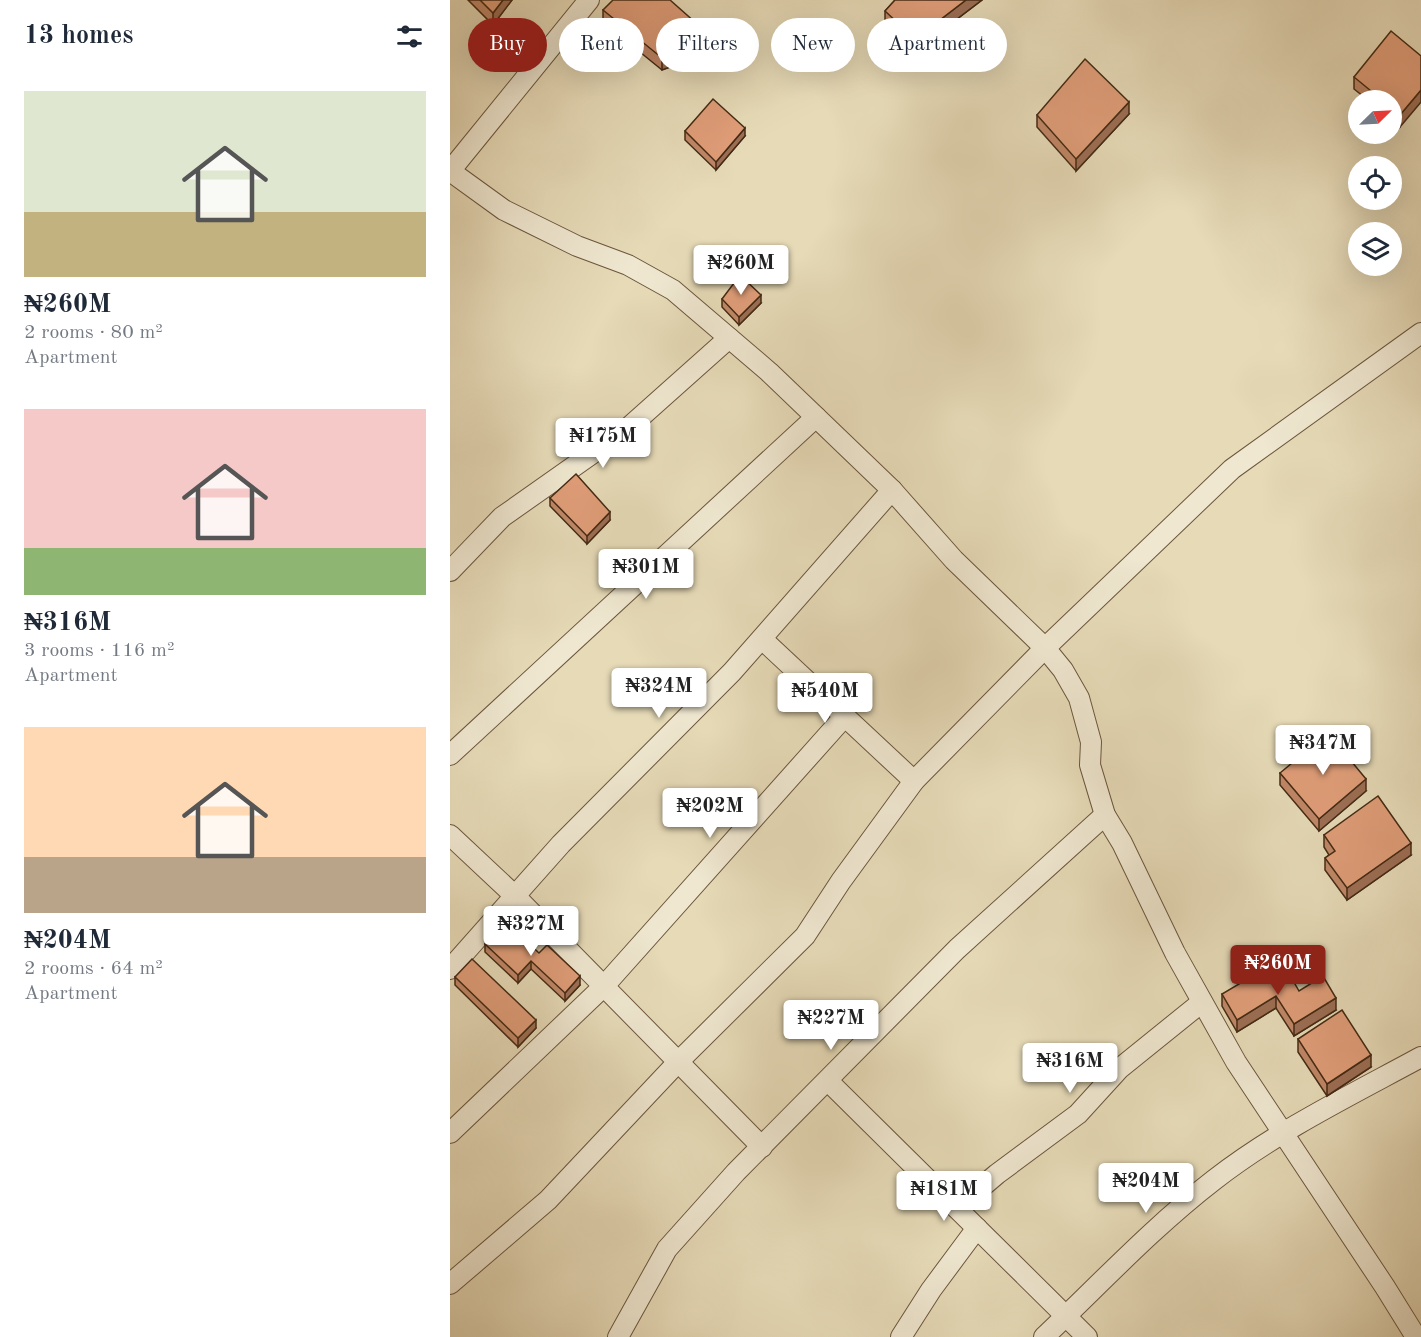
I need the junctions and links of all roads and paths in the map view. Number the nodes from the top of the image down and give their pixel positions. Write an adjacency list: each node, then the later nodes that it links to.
1 (589, 0): 2 (street)
2 (450, 171): 4 (street)
3 (1421, 333): 9 (street)
4 (729, 338): 5 (street); 7 (street)
5 (816, 417): 6 (street); 11 (street)
6 (892, 490): 8 (street); 9 (street)
7 (450, 571)
8 (762, 639): 10 (street); 15 (street)
9 (1045, 648): 12 (street); 13 (street)
10 (845, 716): 12 (street); 17 (street)
11 (450, 755)
12 (914, 781): 20 (street)
13 (1105, 815): 18 (street); 21 (street)
14 (450, 835): 15 (street)
15 (515, 896): 16 (street); 17 (street)
16 (450, 969)
17 (604, 986): 20 (street); 22 (street)
18 (1202, 1002): 23 (street); 25 (street)
19 (1421, 1057): 23 (street)
20 (678, 1062): 24 (street); 27 (street)
21 (828, 1081): 24 (street); 25 (street)
22 (450, 1133)
23 (1282, 1134): 28 (street); 33 (street)
24 (762, 1147): 29 (street)
25 (957, 1208): 26 (street)
26 (977, 1228): 28 (street); 30 (street)
27 (450, 1284)
28 (1066, 1316): 31 (street); 32 (street)
29 (618, 1337)
30 (901, 1337)
31 (1044, 1337)
32 (1087, 1337)
33 (1416, 1337)

